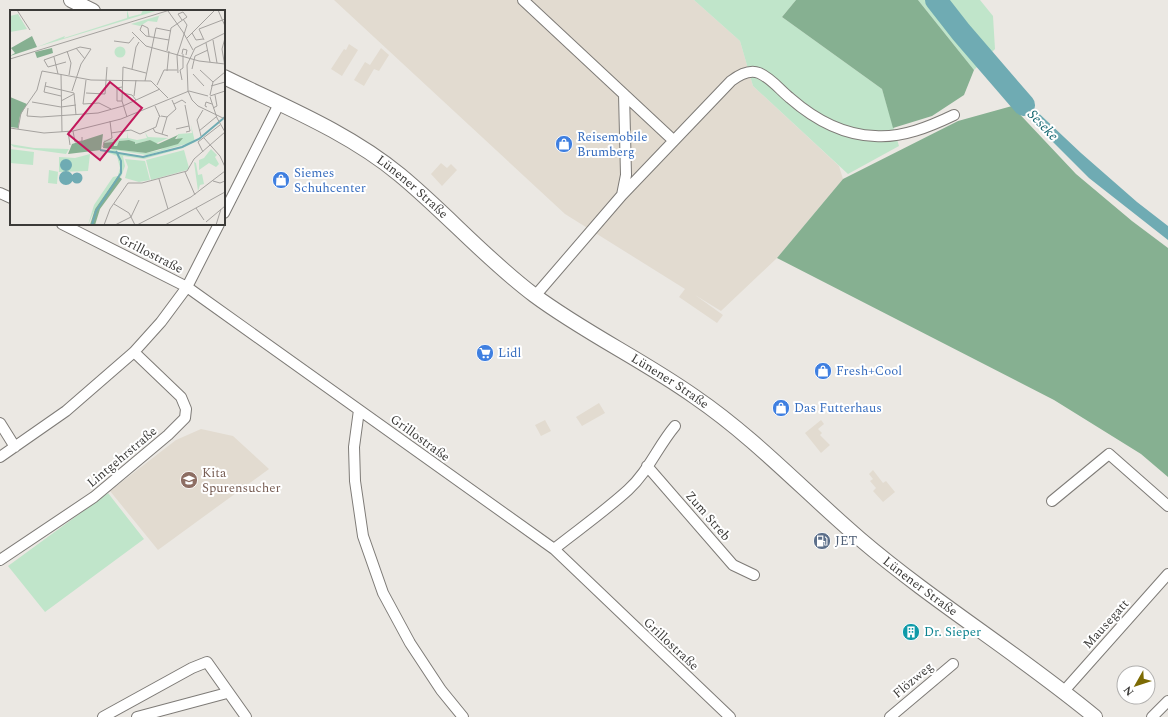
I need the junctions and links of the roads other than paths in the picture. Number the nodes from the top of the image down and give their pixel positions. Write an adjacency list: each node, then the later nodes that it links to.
1 (71, 0): 3 (main road)
2 (524, 0): 5 (street)
3 (91, 10)
4 (225, 77): 6 (main road, Lünener Straße)
5 (624, 94): 8 (street); 10 (street)
6 (279, 104): 12 (street); 16 (main road, Lünener Straße)
7 (954, 115): 8 (street)
8 (673, 140): 10 (street)
9 (0, 193): 11 (street)
10 (622, 195): 16 (street)
11 (10, 198)
12 (225, 212)
13 (64, 225): 15 (street, Grillostraße)
14 (218, 225): 15 (street)
15 (187, 287): 17 (street); 18 (street, Grillostraße)
16 (535, 296): 31 (main road, Lünener Straße)
17 (134, 352): 21 (street); 27 (street, Lintgehrstraße)
18 (359, 410): 26 (street, Grillostraße); 38 (street)
19 (0, 423): 21 (street)
20 (675, 426): 23 (street)
21 (15, 447): 22 (street)
22 (0, 457)
23 (647, 466): 26 (street); 29 (street, Zum Streb)
24 (1052, 501): 25 (street)
25 (1168, 506)
26 (554, 549): 39 (street, Grillostraße)
27 (0, 560)
28 (1168, 574): 31 (street, Mausegatt)
29 (754, 575)
30 (953, 664): 40 (street, Flözweg)
31 (1064, 691): 41 (main road, Lünener Straße)
32 (227, 693): 34 (street); 36 (street); 37 (street)
33 (1168, 701): 42 (street)
34 (115, 714): 35 (street)
35 (103, 717)
36 (137, 717)
37 (246, 717)
38 (463, 717)
39 (730, 717)
40 (890, 717)
41 (1095, 717)
42 (1152, 717)

